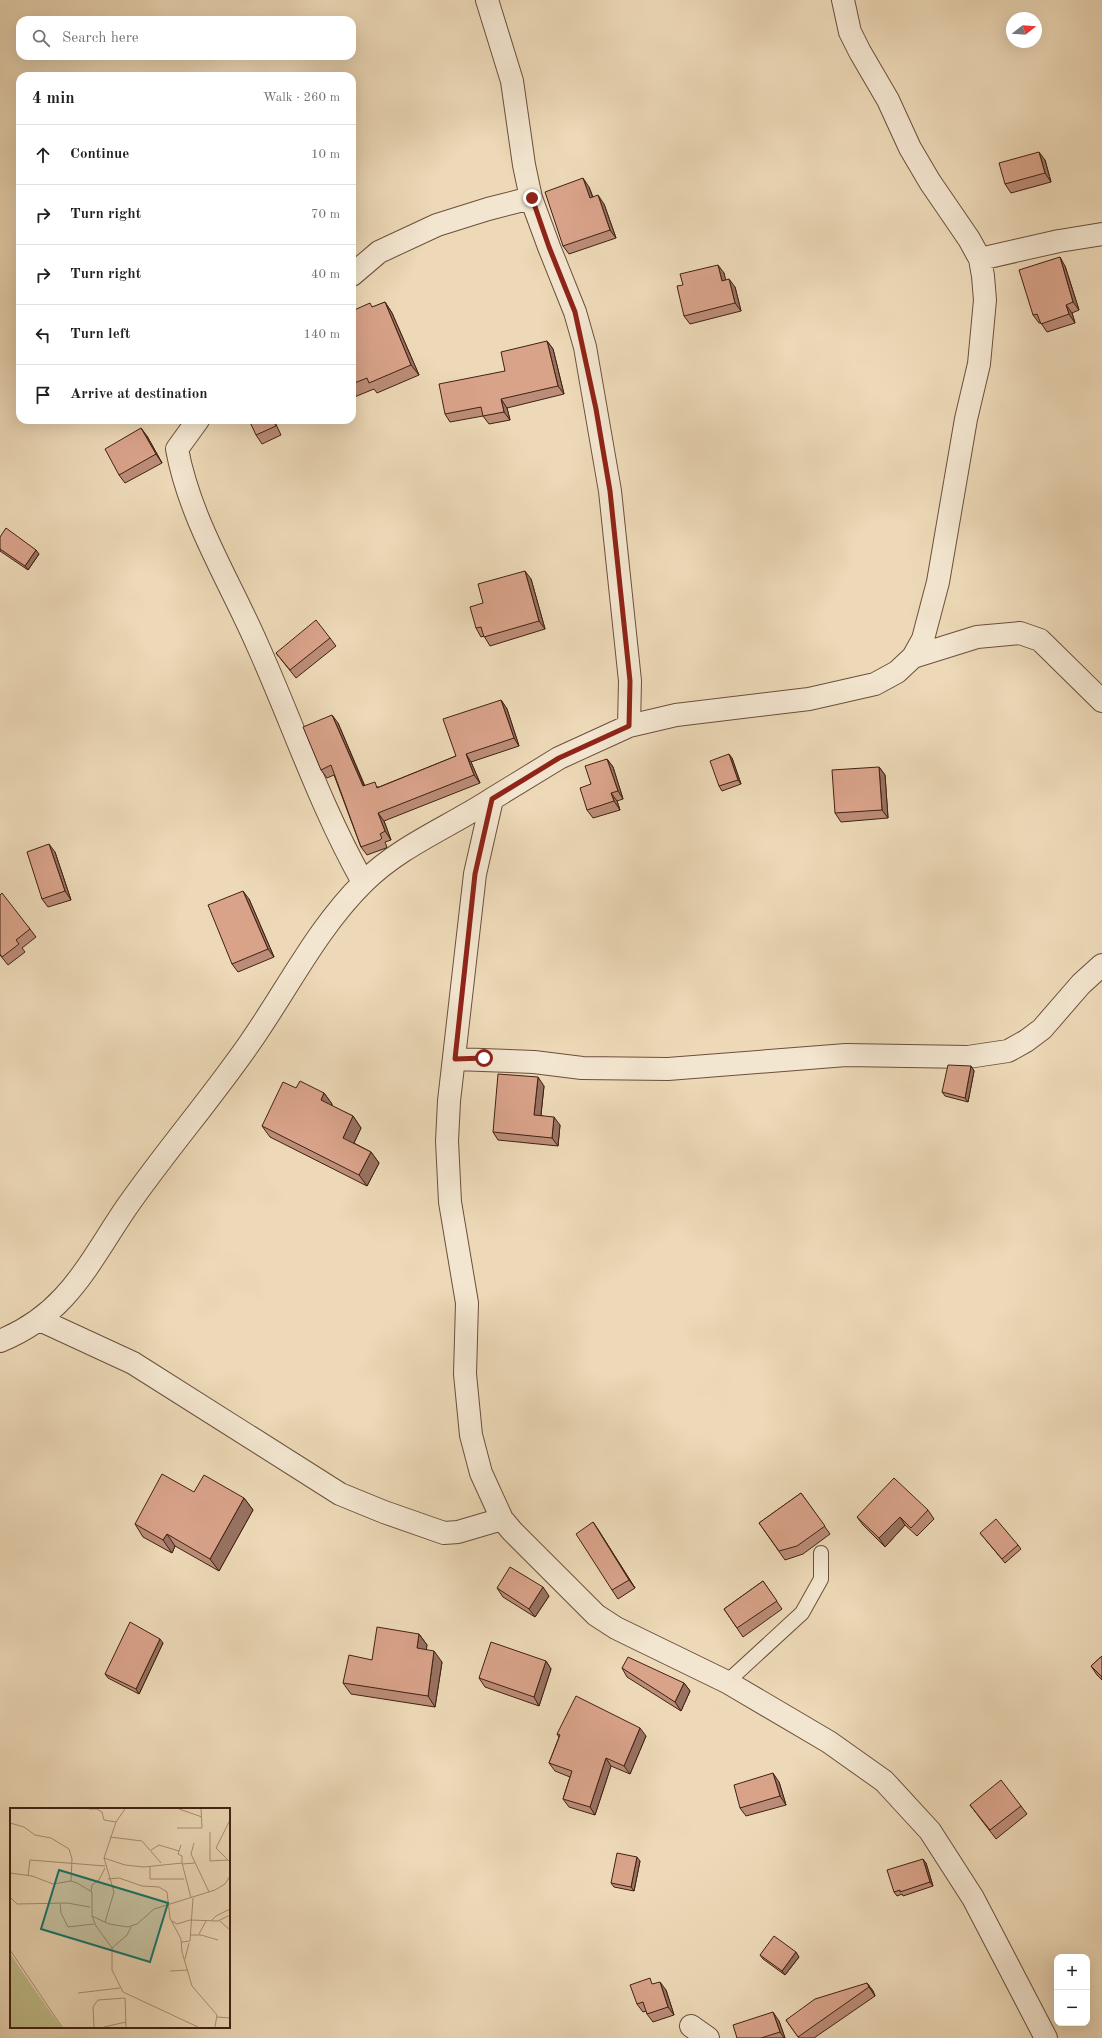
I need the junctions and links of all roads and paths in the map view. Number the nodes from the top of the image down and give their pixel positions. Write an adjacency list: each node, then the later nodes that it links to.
1 (487, 0): 3 (street)
2 (843, 0): 5 (street)
3 (532, 198): 6 (street); 10 (street)
4 (1102, 234): 5 (street)
5 (980, 259): 8 (street)
6 (356, 272)
7 (195, 424): 12 (street)
8 (913, 657): 9 (street); 10 (street)
9 (1102, 701)
10 (629, 726): 11 (street)
11 (492, 799): 12 (street); 14 (street)
12 (363, 882): 15 (street)
13 (1102, 965): 14 (street)
14 (455, 1059): 17 (street)
15 (40, 1320): 16 (street); 17 (street)
16 (0, 1342)
17 (502, 1519): 19 (street)
18 (822, 1552): 19 (lane)
19 (727, 1682): 20 (street)
20 (1046, 2038)

